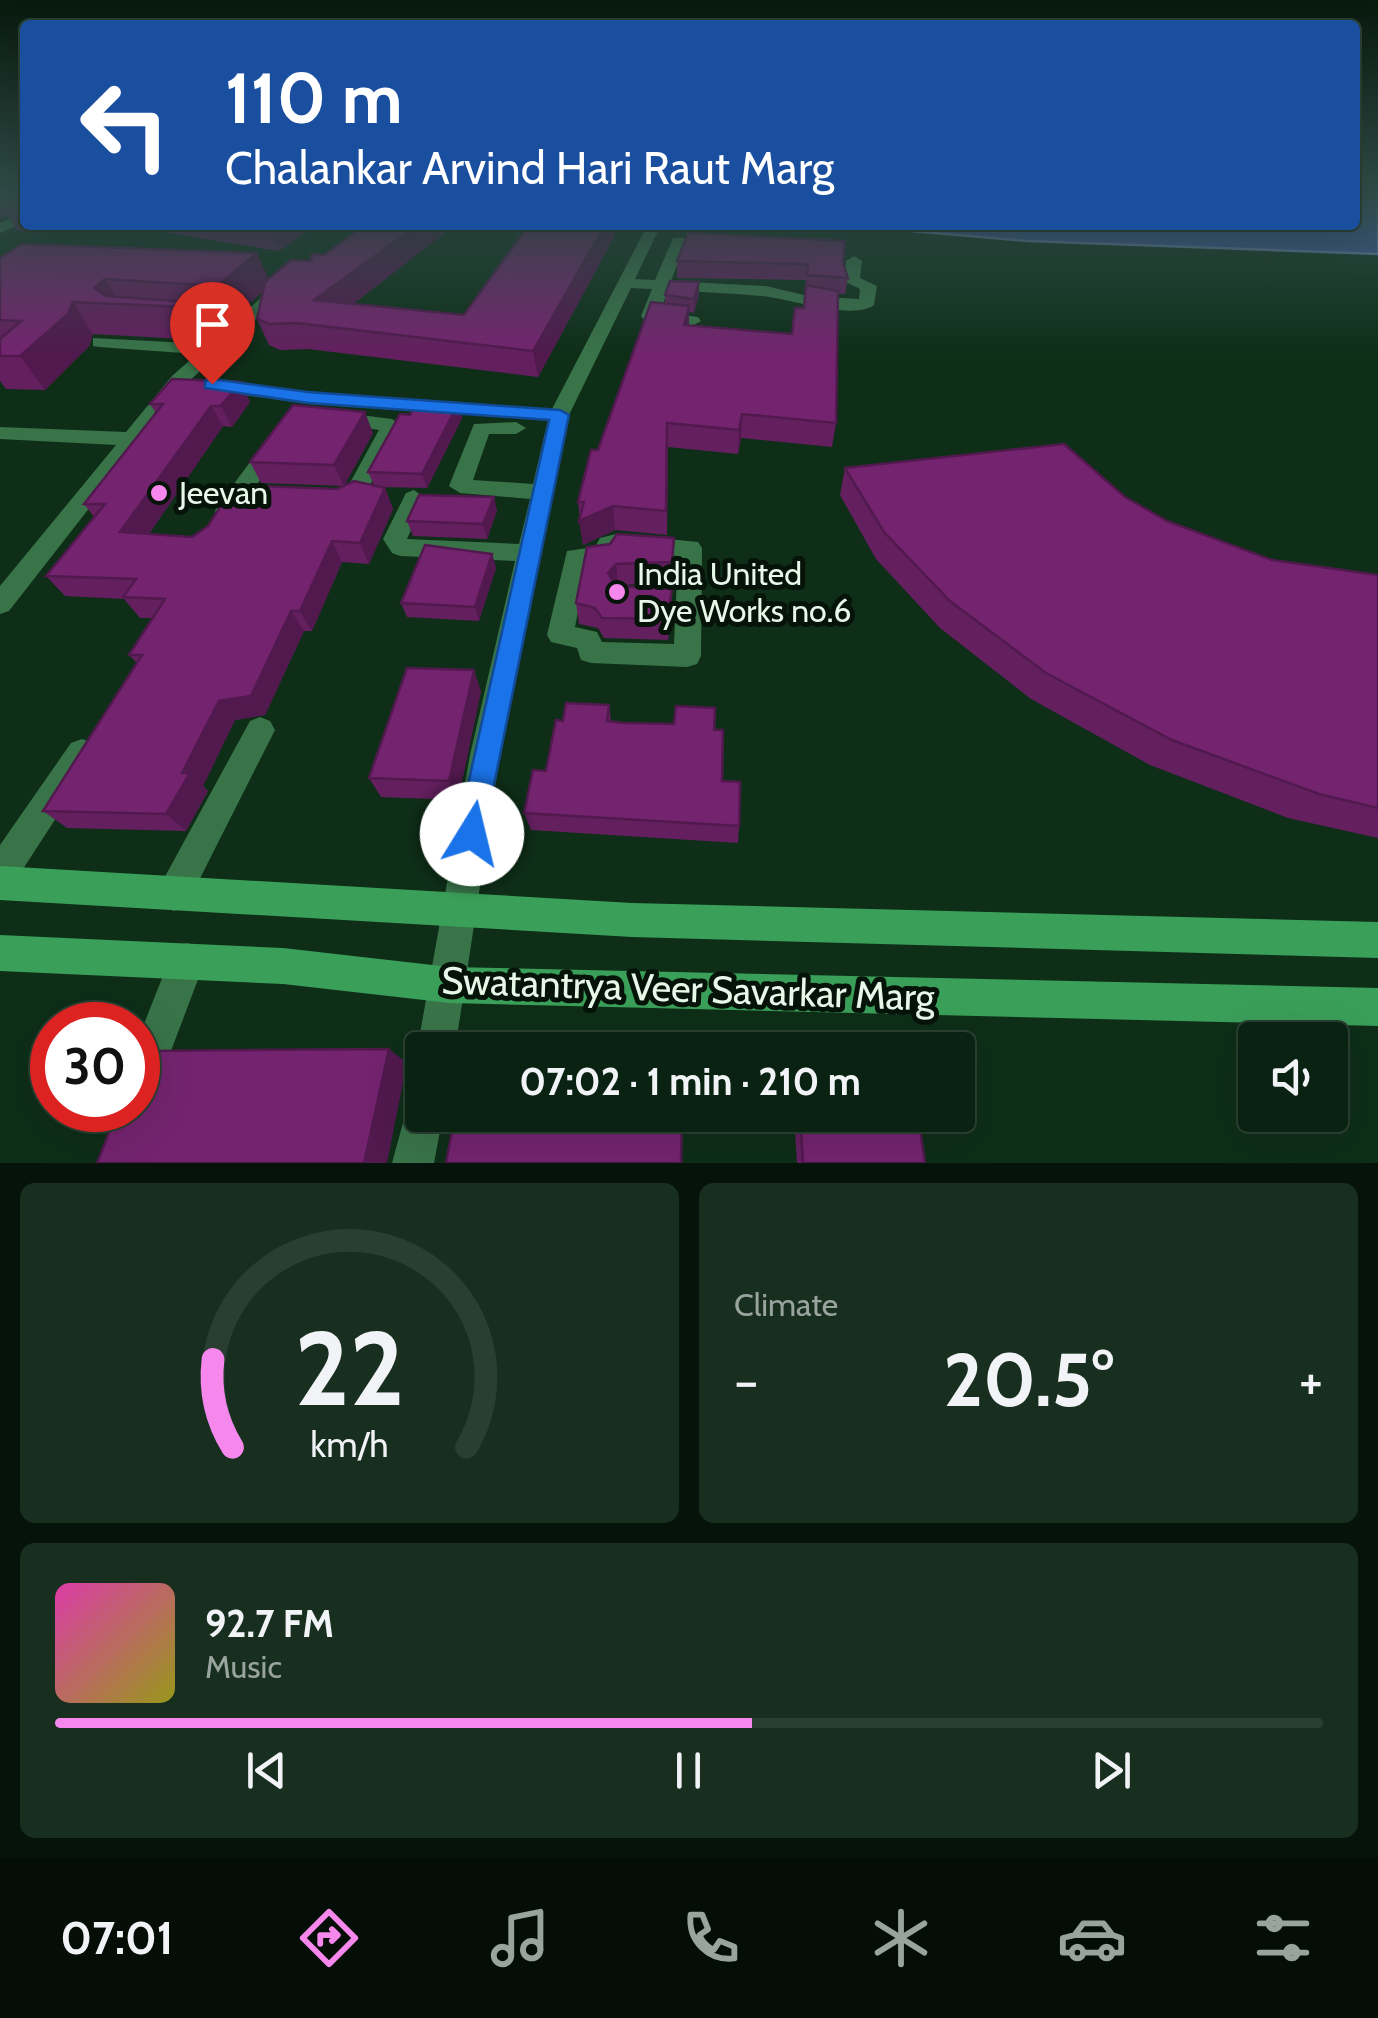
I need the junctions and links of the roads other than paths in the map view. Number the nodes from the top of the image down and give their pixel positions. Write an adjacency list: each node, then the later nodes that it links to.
1 (643, 247): 7 (street)
2 (676, 247): 8 (street)
3 (691, 247): 4 (street)
4 (721, 261): 5 (street); 8 (street)
5 (854, 261)
6 (286, 276): 11 (street)
7 (625, 283): 8 (street); 15 (street)
8 (663, 285): 9 (street)
9 (692, 321)
10 (99, 342): 11 (street)
11 (202, 354): 12 (street); 13 (street)
12 (122, 358)
13 (180, 380): 14 (street); 19 (street)
14 (308, 398): 15 (street); 22 (street)
15 (560, 415): 23 (street)
16 (521, 428): 23 (street)
17 (284, 431): 24 (street)
18 (0, 433): 19 (street)
19 (133, 439): 26 (street)
20 (373, 496): 21 (street)
21 (414, 498): 23 (street); 25 (street)
22 (314, 499)
23 (541, 499): 25 (street)
24 (208, 535)
25 (529, 553): 27 (street)
26 (5, 592)
27 (520, 592): 28 (street); 36 (street)
28 (568, 594): 30 (street); 30 (street)
29 (658, 596): 30 (street)
30 (690, 598)
31 (99, 726): 33 (street)
32 (260, 730): 35 (street)
33 (0, 874)
34 (0, 883): 35 (main road, Swatantrya Veer Savarkar Marg)
35 (174, 894): 36 (main road, Swatantrya Veer Savarkar Marg)
36 (458, 912): 37 (main road, Swatantrya Veer Savarkar Marg); 40 (street)
37 (1378, 940)
38 (0, 953): 39 (main road, Swatantrya Veer Savarkar Marg)
39 (188, 961): 40 (main road, Swatantrya Veer Savarkar Marg); 42 (street)
40 (450, 985): 41 (main road, Swatantrya Veer Savarkar Marg); 43 (street)
41 (1378, 1006)
42 (160, 1032)
43 (440, 1032)
44 (419, 1132): 45 (street)
45 (412, 1163)

